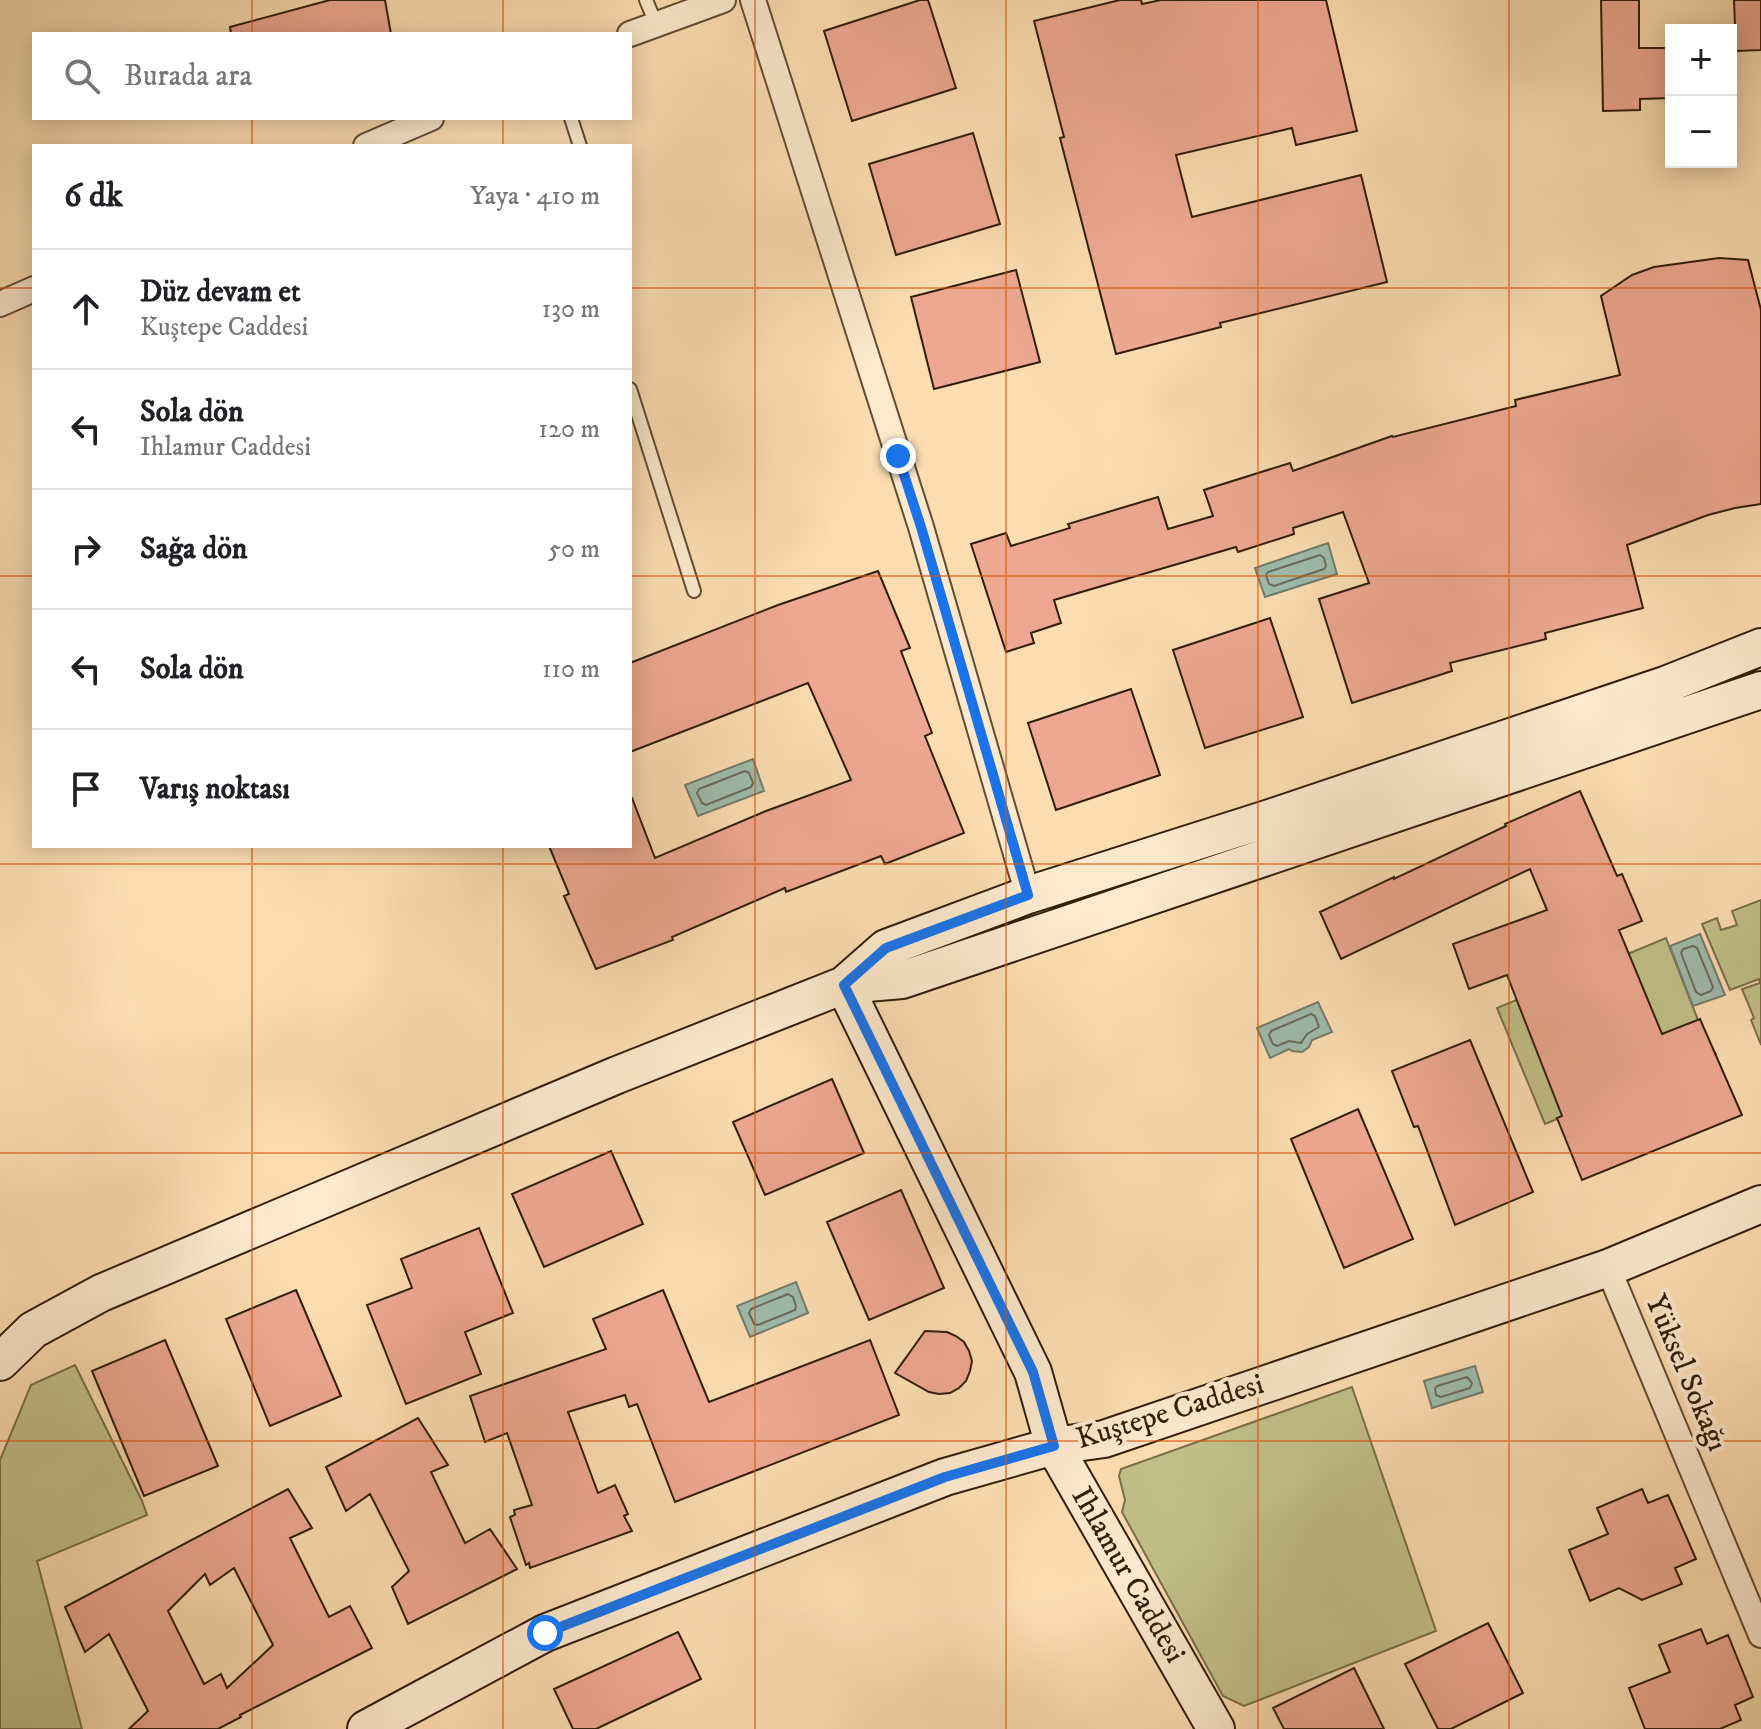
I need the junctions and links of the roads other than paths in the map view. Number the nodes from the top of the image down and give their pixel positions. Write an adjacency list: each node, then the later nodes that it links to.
1 (646, 0): 4 (lane)
2 (723, 0): 4 (street)
3 (753, 0): 16 (street)
4 (656, 24): 5 (street)
5 (632, 33)
6 (426, 120): 8 (street)
7 (572, 120): 9 (lane)
8 (371, 144)
9 (579, 144)
10 (32, 290): 11 (street)
11 (0, 304)
12 (632, 395): 13 (lane)
13 (694, 591)
14 (1761, 647): 16 (street)
15 (1761, 690): 17 (street)
16 (1028, 895): 17 (street); 18 (street)
17 (1042, 932): 18 (street)
18 (844, 985): 21 (street); 22 (street, Ihlamur Caddesi)
19 (1761, 1204): 20 (street, Kuştepe Caddesi)
20 (1608, 1268): 22 (street, Kuştepe Caddesi); 23 (street, Yüksel Sokağı)
21 (0, 1362)
22 (1054, 1446): 24 (street, Kuştepe Caddesi); 25 (street, Ihlamur Caddesi)
23 (1761, 1635)
24 (366, 1729)
25 (1216, 1729)

